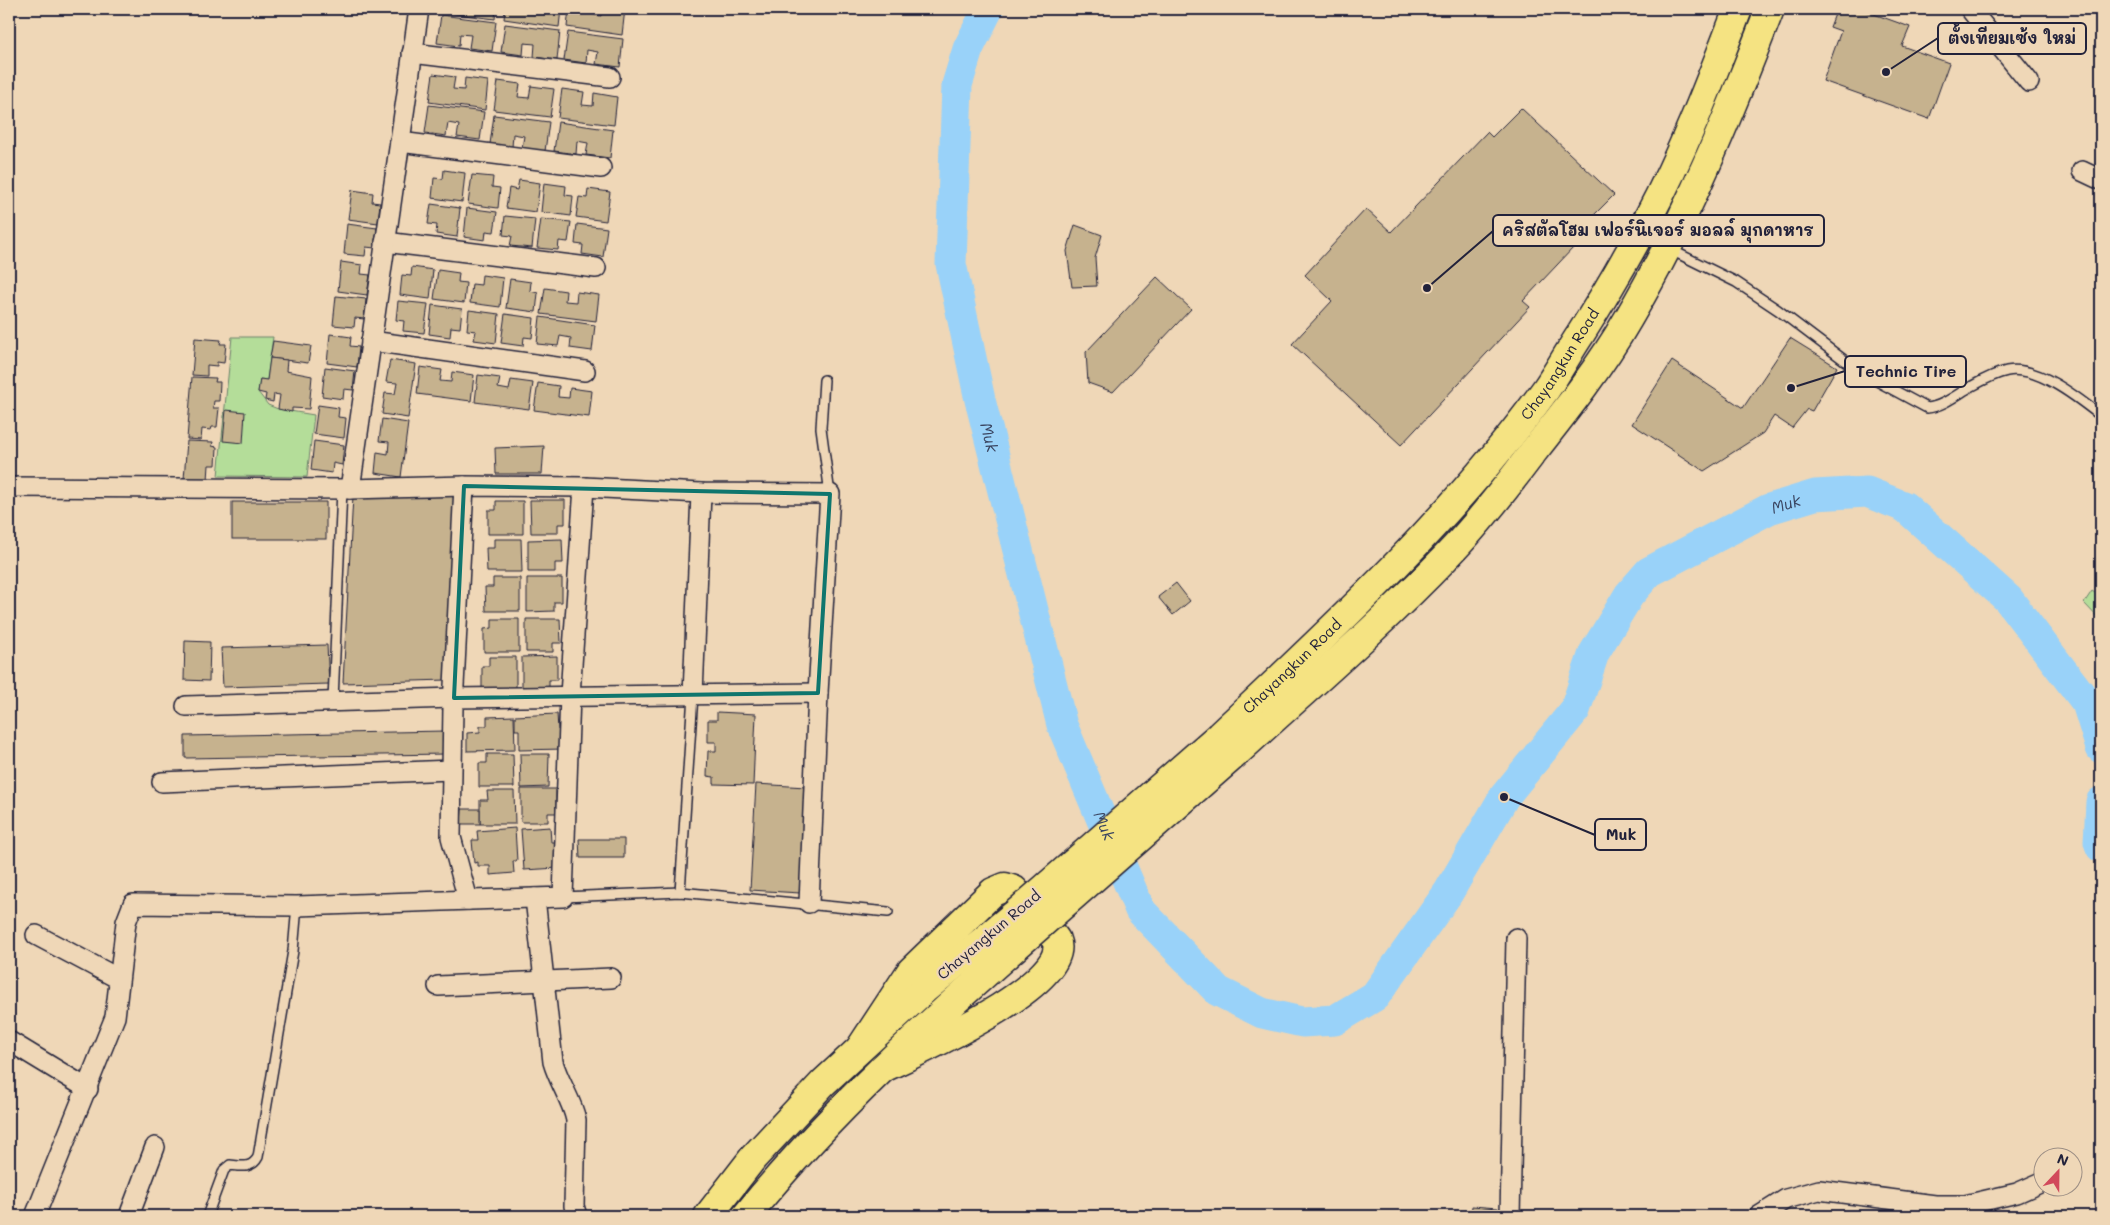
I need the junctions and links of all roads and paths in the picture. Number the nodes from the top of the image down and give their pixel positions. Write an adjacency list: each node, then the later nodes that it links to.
1 (418, 9): 5 (street)
2 (1738, 9): 31 (main road, Chayangkun Road)
3 (1770, 9): 13 (main road, Chayangkun Road)
4 (1970, 9): 7 (street)
5 (412, 52): 6 (street); 8 (street)
6 (610, 77)
7 (2029, 82)
8 (400, 142): 9 (street); 12 (street)
9 (601, 168)
10 (2082, 172): 11 (street)
11 (2101, 180)
12 (385, 242): 14 (street); 15 (street)
13 (1666, 247): 18 (lane); 31 (main road, Chayangkun Road)
14 (596, 268)
15 (371, 340): 16 (street); 22 (street)
16 (585, 370)
17 (824, 380): 24 (lane)
18 (2101, 416)
19 (464, 486): 21 (street); 22 (street); 28 (street)
20 (9, 487): 22 (street)
21 (584, 487): 23 (street); 26 (street)
22 (346, 489): 29 (lane)
23 (701, 493): 24 (street); 27 (street)
24 (830, 494): 25 (street)
25 (818, 693): 27 (street); 38 (street)
26 (570, 695): 27 (street); 28 (street); 35 (street)
27 (693, 695): 34 (lane)
28 (454, 698): 29 (street); 32 (street)
29 (333, 701): 30 (street)
30 (186, 706)
31 (1227, 745): 41 (main road, Chayangkun Road, bridge)
32 (451, 770): 33 (street); 37 (street)
33 (162, 782)
34 (680, 892): 35 (lane); 38 (lane)
35 (564, 897): 36 (street)
36 (535, 898): 37 (street); 46 (street)
37 (468, 900): 39 (street)
38 (808, 903): 40 (lane)
39 (297, 906): 45 (street); 56 (lane)
40 (888, 912)
41 (1022, 924): 49 (main road, Chayangkun Road); 50 (main road, Chayangkun Road)
42 (36, 935): 45 (street)
43 (1516, 938): 60 (street)
44 (611, 978): 46 (street)
45 (119, 979): 51 (street)
46 (545, 981): 47 (street); 57 (street)
47 (438, 986)
48 (9, 1041): 51 (street)
49 (861, 1047): 50 (main road); 58 (main road, Chayangkun Road)
50 (883, 1068): 59 (main road, Chayangkun Road)
51 (88, 1089): 54 (street)
52 (155, 1147): 55 (street)
53 (2032, 1186): 61 (street)
54 (36, 1216)
55 (129, 1216)
56 (207, 1216)
57 (577, 1216)
58 (708, 1216)
59 (746, 1216)
60 (1510, 1216)
61 (1759, 1216)

